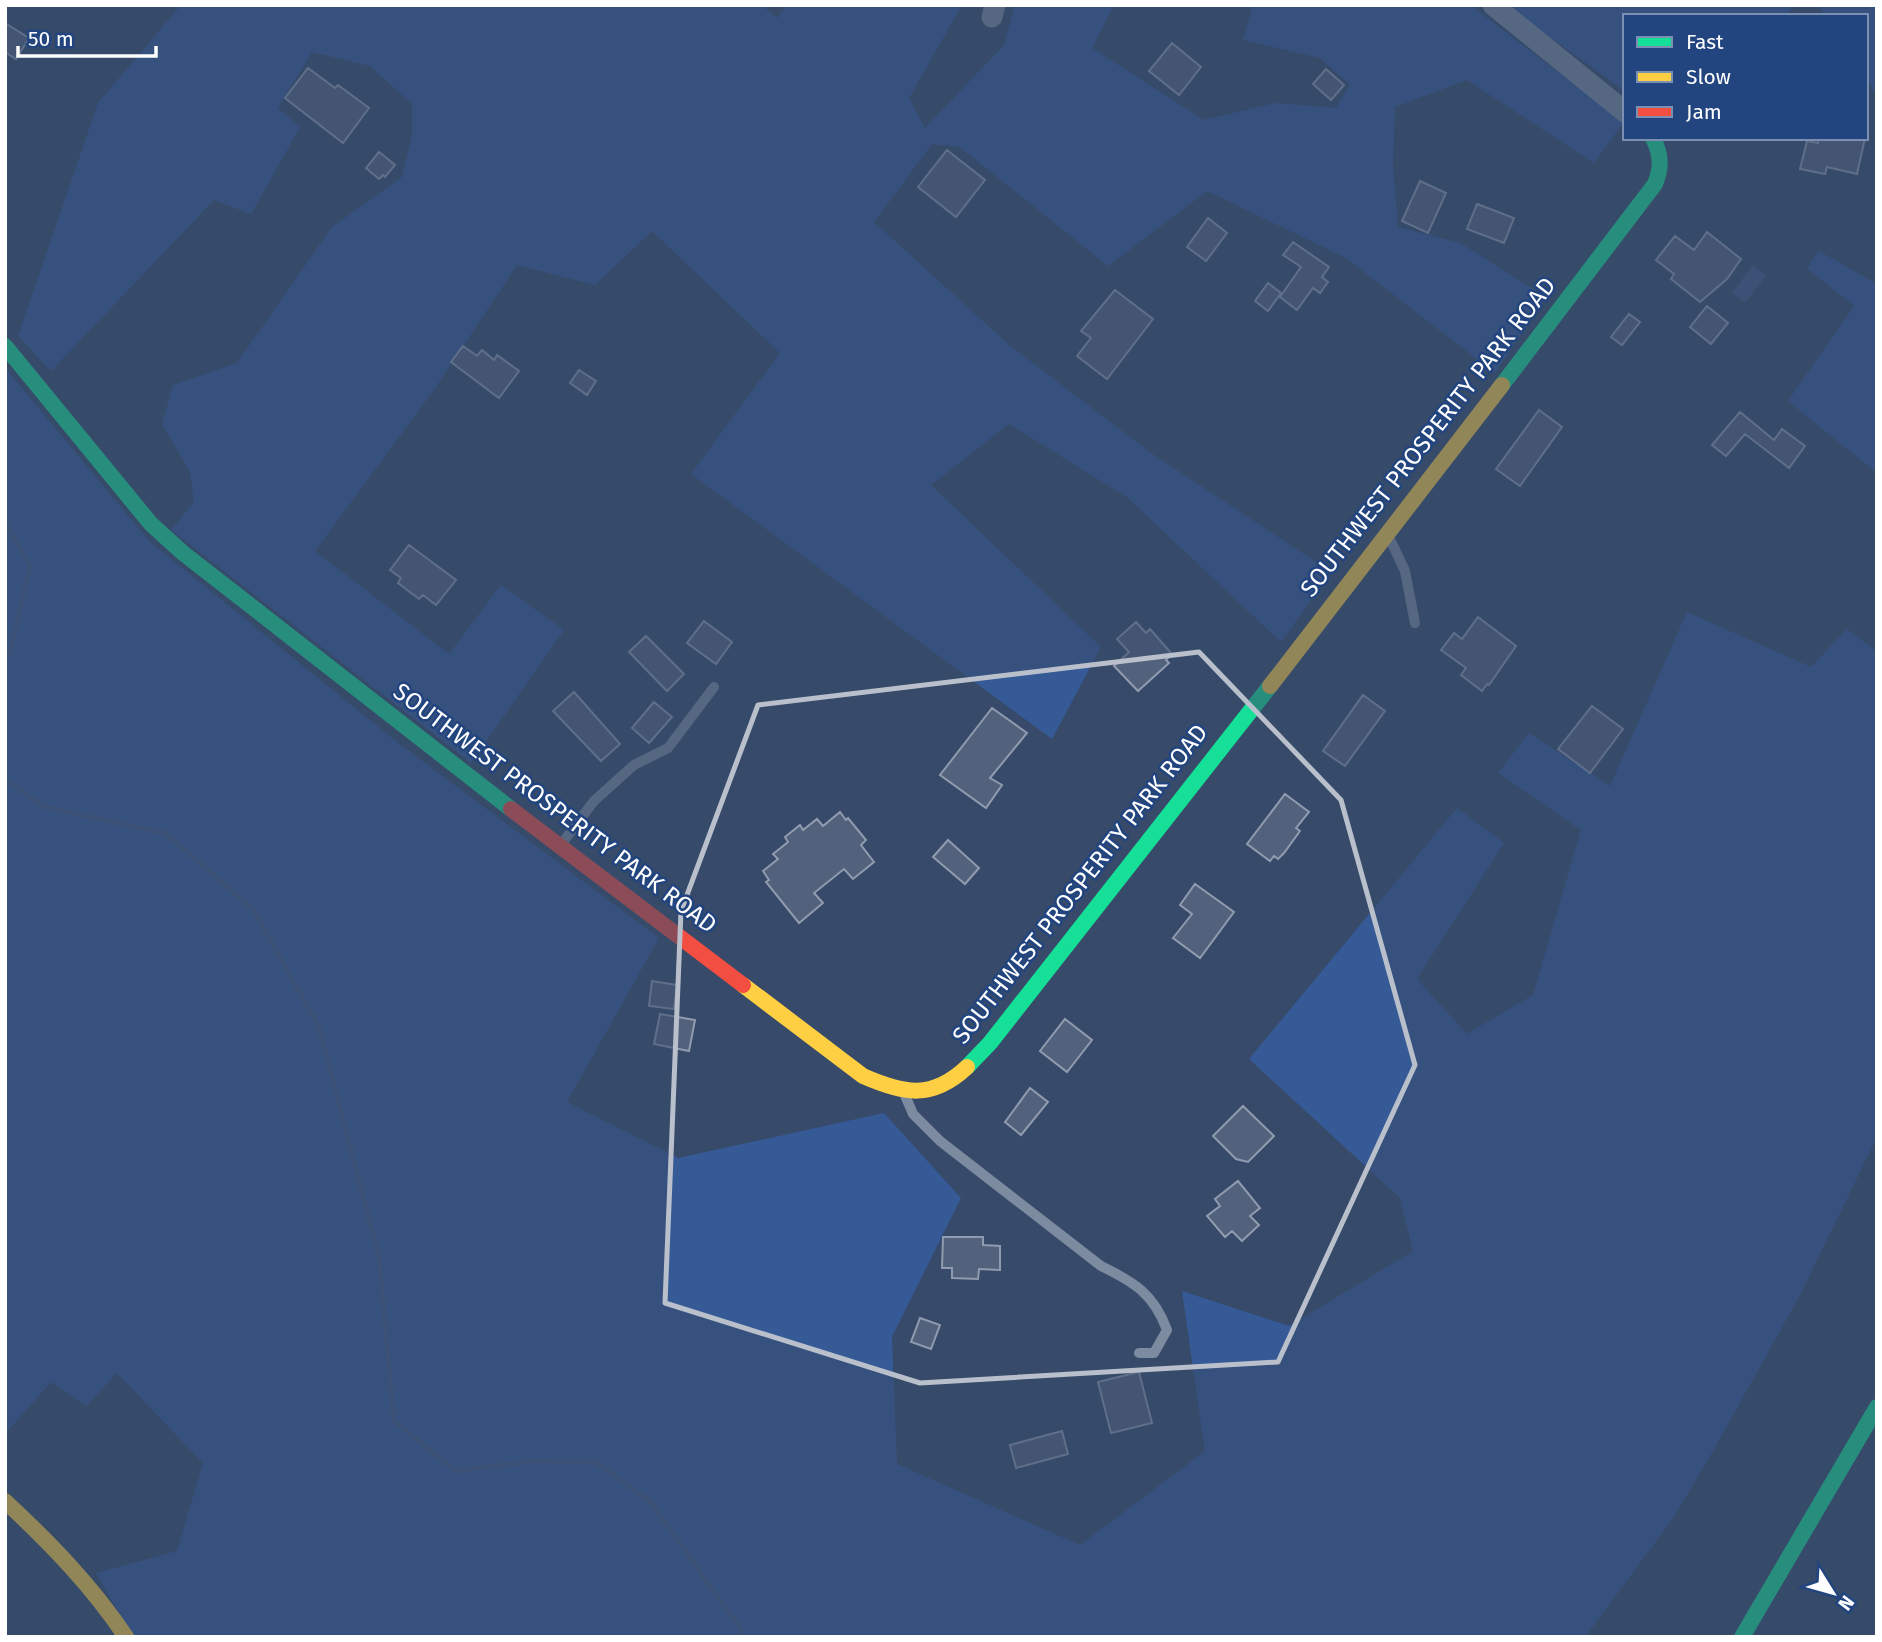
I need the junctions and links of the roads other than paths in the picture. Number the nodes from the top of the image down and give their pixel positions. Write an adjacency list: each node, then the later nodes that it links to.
1 (1493, 5): 2 (street)
2 (1623, 110)
3 (1654, 140): 5 (main road, SOUTHWEST PROSPERITY PARK ROAD)
4 (5, 346): 8 (main road, SOUTHWEST PROSPERITY PARK ROAD)
5 (1387, 535): 6 (lane); 9 (main road, SOUTHWEST PROSPERITY PARK ROAD)
6 (1415, 623)
7 (714, 687): 8 (lane)
8 (560, 845): 9 (main road, SOUTHWEST PROSPERITY PARK ROAD)
9 (903, 1091): 10 (lane)
10 (1139, 1353)
11 (1877, 1407): 14 (main road)
12 (5, 1501): 13 (main road)
13 (126, 1637)
14 (1742, 1637)

